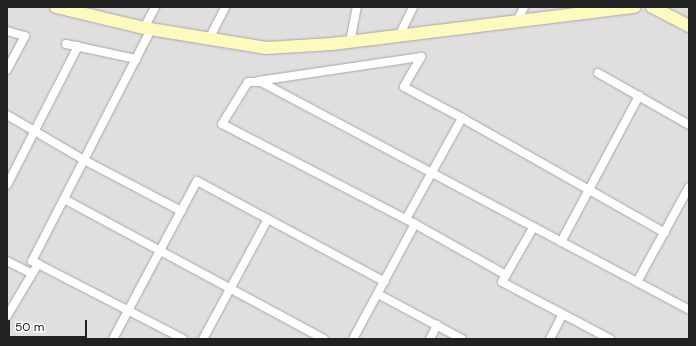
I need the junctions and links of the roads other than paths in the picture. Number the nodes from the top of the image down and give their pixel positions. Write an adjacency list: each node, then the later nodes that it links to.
1 (56, 7): 9 (street)
2 (155, 7): 12 (street)
3 (225, 7): 15 (street)
4 (357, 7): 16 (street)
5 (413, 7): 14 (street)
6 (524, 7): 10 (street)
7 (635, 7): 10 (street)
8 (652, 7): 11 (street)
9 (91, 11): 12 (street)
10 (516, 21): 14 (street)
11 (689, 26)
12 (148, 29): 15 (street); 19 (street)
13 (7, 31): 20 (street)
14 (399, 36): 16 (street)
15 (208, 39): 16 (street)
16 (350, 42)
17 (66, 44): 18 (street)
18 (78, 46): 19 (street); 27 (street)
19 (136, 59): 28 (street)
20 (7, 70)
21 (598, 73): 23 (street)
22 (248, 82): 25 (street); 29 (street); 36 (street)
23 (639, 96): 26 (street); 32 (street)
24 (7, 115): 27 (street)
25 (462, 118): 29 (street); 32 (street)
26 (689, 125)
27 (34, 131): 28 (street); 30 (street)
28 (84, 160): 33 (street); 34 (street)
29 (431, 173): 36 (street); 38 (street)
30 (7, 185)
31 (689, 187): 39 (street)
32 (589, 189): 39 (street); 40 (street)
33 (64, 199): 41 (street); 43 (street)
34 (181, 211): 35 (street); 41 (street)
35 (268, 218): 46 (street); 48 (street)
36 (406, 219): 37 (street)
37 (415, 224): 45 (street); 46 (street)
38 (533, 228): 40 (street); 45 (street)
39 (666, 233): 47 (street)
40 (561, 242): 47 (street)
41 (161, 250): 48 (street); 50 (street)
42 (7, 261): 44 (street)
43 (38, 264): 44 (street); 50 (street)
44 (32, 274): 53 (street)
45 (506, 275): 52 (street)
46 (385, 282): 49 (street)
47 (637, 282): 51 (street)
48 (231, 288): 57 (street); 58 (street)
49 (378, 294): 54 (street); 59 (street)
50 (129, 310): 55 (street); 56 (street)
51 (689, 310)
52 (563, 314): 62 (street); 63 (street)
53 (7, 316)
54 (437, 325): 60 (street); 61 (street)
55 (114, 339)
56 (183, 339)
57 (203, 339)
58 (324, 339)
59 (353, 339)
60 (430, 339)
61 (462, 339)
62 (550, 339)
63 (610, 339)

